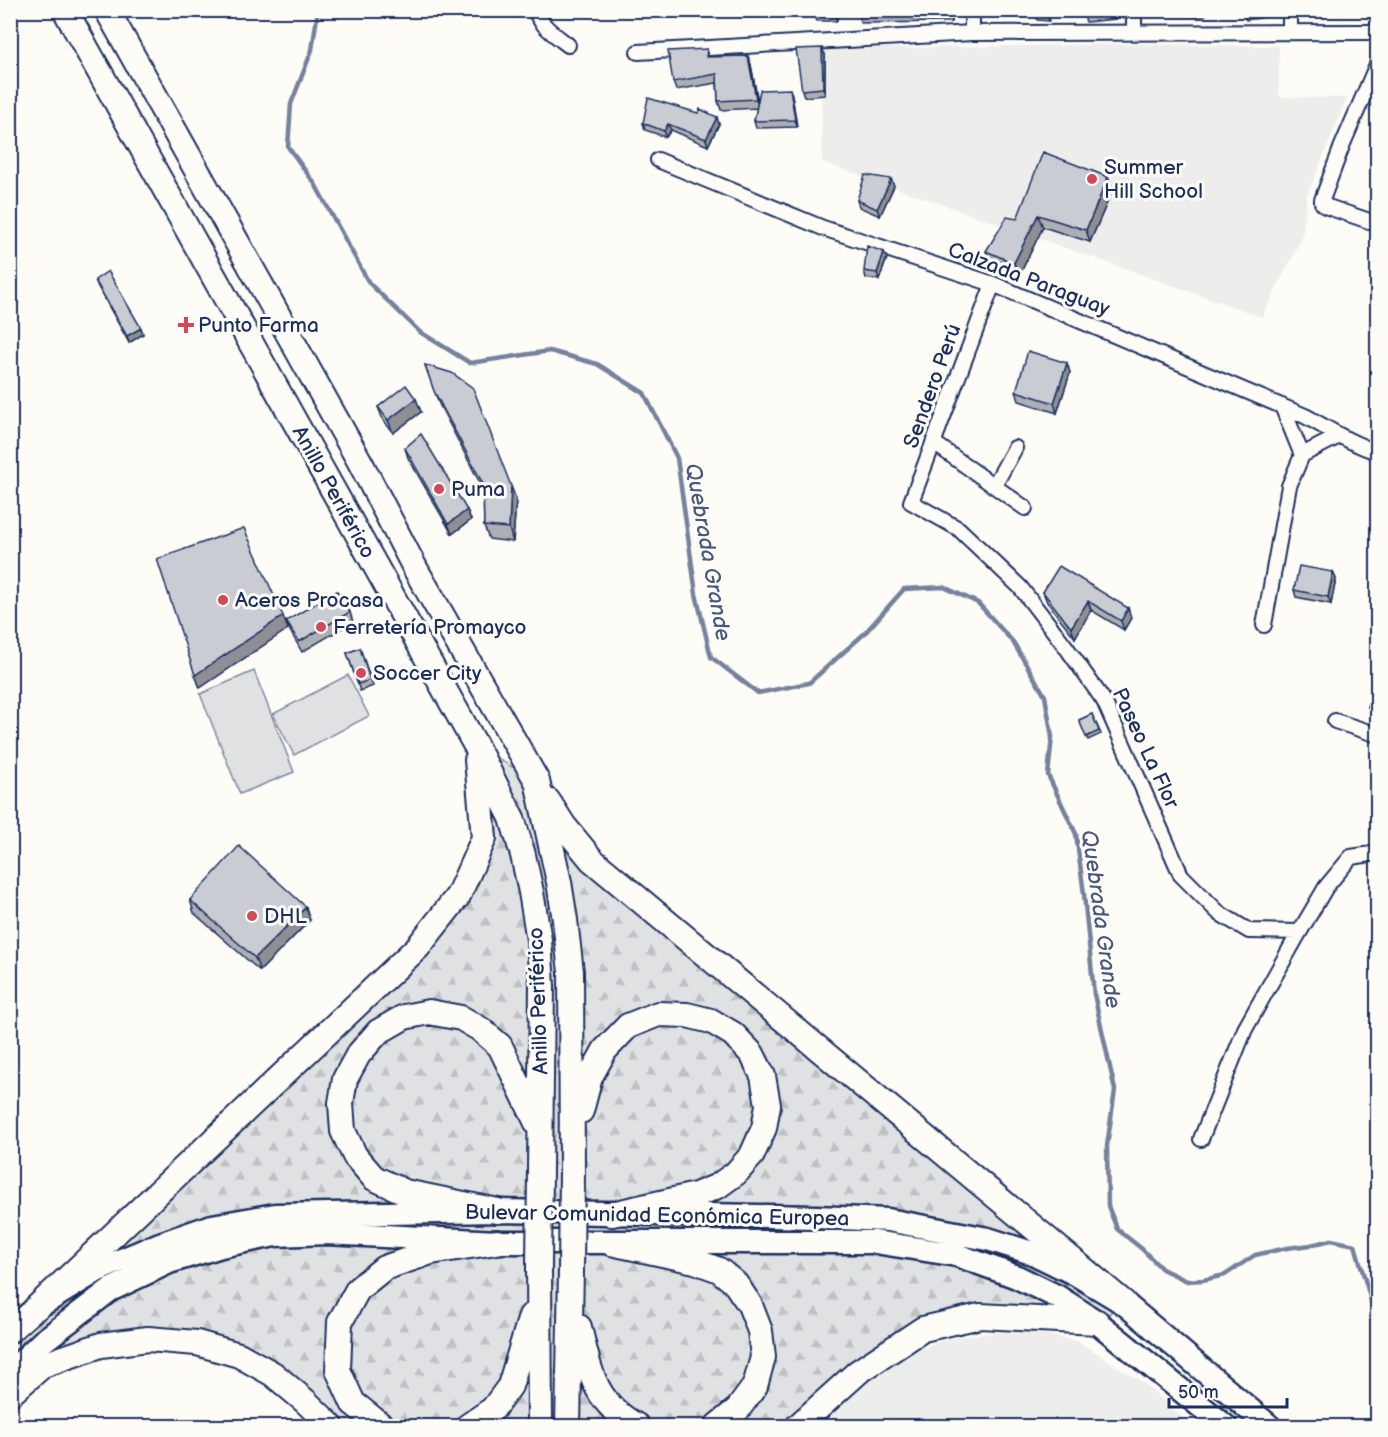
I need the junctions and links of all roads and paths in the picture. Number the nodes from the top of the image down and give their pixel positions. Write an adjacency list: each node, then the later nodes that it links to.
1 (65, 10): 29 (highway, Anillo Periférico)
2 (107, 10): 30 (highway, Anillo Periférico)
3 (535, 10): 11 (street)
4 (972, 10): 9 (street)
5 (1134, 10): 10 (street)
6 (1290, 10): 7 (street)
7 (1290, 32): 8 (street); 10 (street)
8 (1377, 32)
9 (972, 33): 10 (street); 12 (street)
10 (1134, 33)
11 (568, 45)
12 (638, 52)
13 (1377, 62): 15 (street)
14 (658, 160): 16 (street, Calzada Paraguay)
15 (1377, 224)
16 (993, 284): 17 (street, Calzada Paraguay); 19 (street, Sendero Perú)
17 (1282, 406): 18 (street, Calzada Paraguay); 22 (street)
18 (1339, 436): 21 (street, Calzada Paraguay); 22 (street)
19 (934, 443): 23 (street); 24 (street, Sendero Perú)
20 (1015, 448): 23 (street)
21 (1377, 452)
22 (1302, 455): 26 (street)
23 (994, 486): 25 (street)
24 (911, 502): 32 (street, Paseo La Flor)
25 (1024, 508)
26 (1264, 625)
27 (1335, 721): 28 (street)
28 (1377, 735)
29 (476, 746): 33 (highway, Anillo Periférico); 43 (highway)
30 (537, 781): 35 (highway, Anillo Periférico); 42 (highway)
31 (1377, 853): 32 (street)
32 (1299, 932): 34 (street)
33 (540, 1130): 36 (highway); 41 (highway, Anillo Periférico, bridge)
34 (1201, 1139)
35 (573, 1146): 37 (highway); 40 (highway, Anillo Periférico, bridge)
36 (498, 1211): 37 (main road, Bulevar Comunidad Económica Europea); 43 (main road, Bulevar Comunidad Económica Europea)
37 (612, 1214): 42 (main road, Bulevar Comunidad Económica Europea)
38 (497, 1242): 39 (main road, Bulevar Comunidad Económica Europea); 46 (main road, Bulevar Comunidad Económica Europea); 49 (highway)
39 (611, 1243): 44 (main road, Bulevar Comunidad Económica Europea); 54 (highway)
40 (571, 1281): 52 (highway, Anillo Periférico); 53 (highway)
41 (538, 1293): 50 (highway); 51 (highway, Anillo Periférico)
42 (1124, 1303): 57 (main road, Bulevar Comunidad Económica Europea)
43 (36, 1308): 45 (main road, Bulevar Comunidad Económica Europea)
44 (1097, 1322): 55 (highway); 56 (main road, Bulevar Comunidad Económica Europea)
45 (10, 1331)
46 (10, 1373)
47 (10, 1394): 48 (highway)
48 (332, 1426)
49 (382, 1426)
50 (468, 1426)
51 (540, 1426)
52 (568, 1426)
53 (638, 1426)
54 (717, 1426)
55 (798, 1426)
56 (1225, 1426)
57 (1269, 1426)

